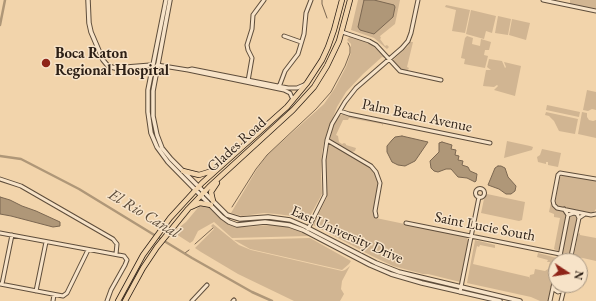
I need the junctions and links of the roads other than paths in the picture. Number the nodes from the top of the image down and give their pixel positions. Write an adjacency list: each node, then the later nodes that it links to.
1 (88, 0): 16 (street)
2 (166, 0): 16 (street)
3 (170, 0): 16 (street)
4 (264, 0): 18 (street)
5 (311, 0): 14 (street)
6 (342, 0): 11 (main road, Glades Road)
7 (350, 0): 12 (main road, Glades Road)
8 (418, 0): 15 (street)
9 (543, 0): 10 (street)
10 (596, 11)
11 (337, 17): 12 (main road); 19 (main road, Glades Road)
12 (342, 32): 15 (street); 25 (main road, Glades Road)
13 (284, 36): 14 (street)
14 (301, 42): 20 (street)
15 (389, 60): 17 (street); 22 (street)
16 (155, 65): 18 (street); 28 (street); 32 (street)
17 (441, 80)
18 (248, 81): 20 (street)
19 (307, 83): 20 (street); 21 (main road, Glades Road)
20 (279, 87): 21 (street)
21 (293, 101): 23 (main road, Glades Road)
22 (340, 111): 24 (street); 26 (street, Palm Beach Avenue)
23 (262, 130): 25 (main road); 27 (main road, Glades Road)
24 (328, 140): 41 (street); 44 (street)
25 (259, 141): 29 (main road, Glades Road)
26 (490, 143)
27 (219, 168): 28 (main road); 32 (main road, Glades Road)
28 (183, 171): 32 (street)
29 (226, 171): 33 (main road, Glades Road); 35 (main road)
30 (0, 179): 54 (street)
31 (596, 179): 37 (street)
32 (197, 188): 33 (street, East University Drive); 63 (main road, Glades Road)
33 (202, 194): 35 (street, East University Drive); 36 (main road, Glades Road)
34 (479, 197): 48 (street)
35 (212, 203): 36 (main road); 44 (street, East University Drive); 45 (street, East University Drive)
36 (188, 209): 64 (main road, Glades Road)
37 (564, 209): 38 (street); 40 (street)
38 (585, 214): 39 (street); 42 (street)
39 (596, 214)
40 (568, 215): 42 (street); 52 (street)
41 (376, 216)
42 (579, 218): 53 (street)
43 (406, 223): 48 (street, Saint Lucie South)
44 (309, 228): 45 (street); 57 (street, East University Drive)
45 (306, 232): 59 (street, East University Drive)
46 (0, 233): 47 (street)
47 (12, 235): 49 (street); 55 (street)
48 (471, 236): 51 (street, Saint Lucie South); 57 (street)
49 (46, 242): 50 (street); 58 (street)
50 (88, 250): 54 (street); 60 (street)
51 (555, 253)
52 (560, 253)
53 (572, 253)
54 (116, 254): 62 (street)
55 (1, 284): 58 (street)
56 (207, 285): 65 (street)
57 (461, 287): 59 (street); 67 (street, East University Drive)
58 (36, 291): 60 (street)
59 (460, 292): 66 (street, East University Drive)
60 (54, 295): 61 (street)
61 (53, 301)
62 (107, 301)
63 (118, 301)
64 (126, 301)
65 (192, 301)
66 (500, 301)
67 (520, 301)

